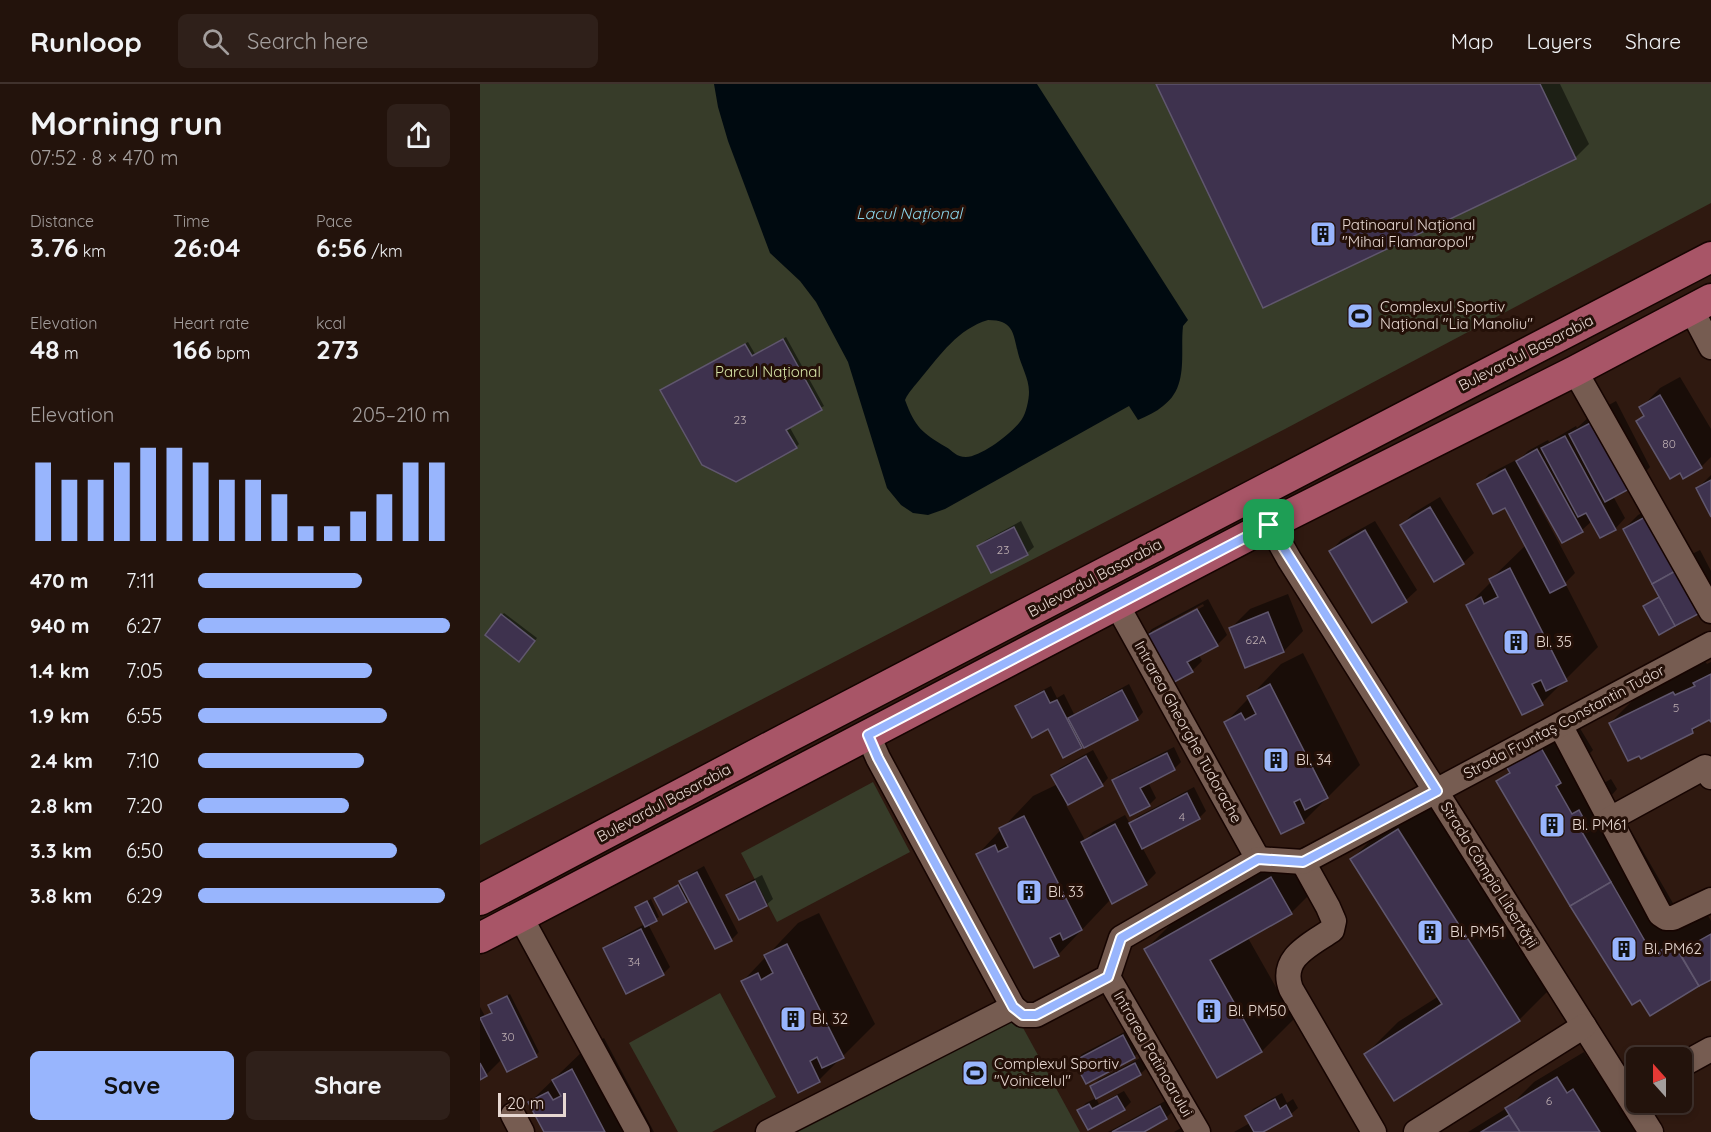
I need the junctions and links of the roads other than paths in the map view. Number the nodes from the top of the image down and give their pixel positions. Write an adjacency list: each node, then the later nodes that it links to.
1 (1711, 257): 5 (main road, Bulevardul Basarabia)
2 (1701, 304): 3 (street); 4 (main road)
3 (1711, 347)
4 (1575, 371): 6 (main road); 8 (street)
5 (1253, 495): 6 (street, Strada Câmpia Libertății); 17 (main road, Bulevardul Basarabia)
6 (1269, 525): 7 (main road); 13 (street, Strada Câmpia Libertății)
7 (1117, 605): 11 (main road); 15 (street, Intrarea Gheorghe Tudorache)
8 (1711, 611)
9 (1711, 644): 10 (street, Strada Fruntaș Constantin Tudor)
10 (1560, 725): 13 (street, Strada Fruntaș Constantin Tudor); 14 (street)
11 (868, 735): 19 (main road); 22 (street)
12 (1709, 769): 14 (street)
13 (1437, 791): 16 (street, Strada Fruntaș Constantin Tudor); 23 (street, Strada Câmpia Libertății)
14 (1610, 819): 18 (street)
15 (1258, 859): 16 (street); 21 (street)
16 (1303, 862): 31 (street)
17 (480, 900)
18 (1711, 900)
19 (520, 916): 20 (main road); 28 (street)
20 (480, 938)
21 (1108, 977): 22 (street); 30 (street, Intrarea Patinoarului)
22 (1013, 1007): 29 (street)
23 (1584, 1026): 26 (street, Strada Câmpia Libertății); 32 (street)
24 (1711, 1049): 25 (street)
25 (1692, 1059)
26 (1626, 1084)
27 (1642, 1113): 33 (street, Strada Câmpia Libertății)
28 (638, 1132)
29 (768, 1132)
30 (1198, 1132)
31 (1374, 1132)
32 (1416, 1132)
33 (1651, 1132)

